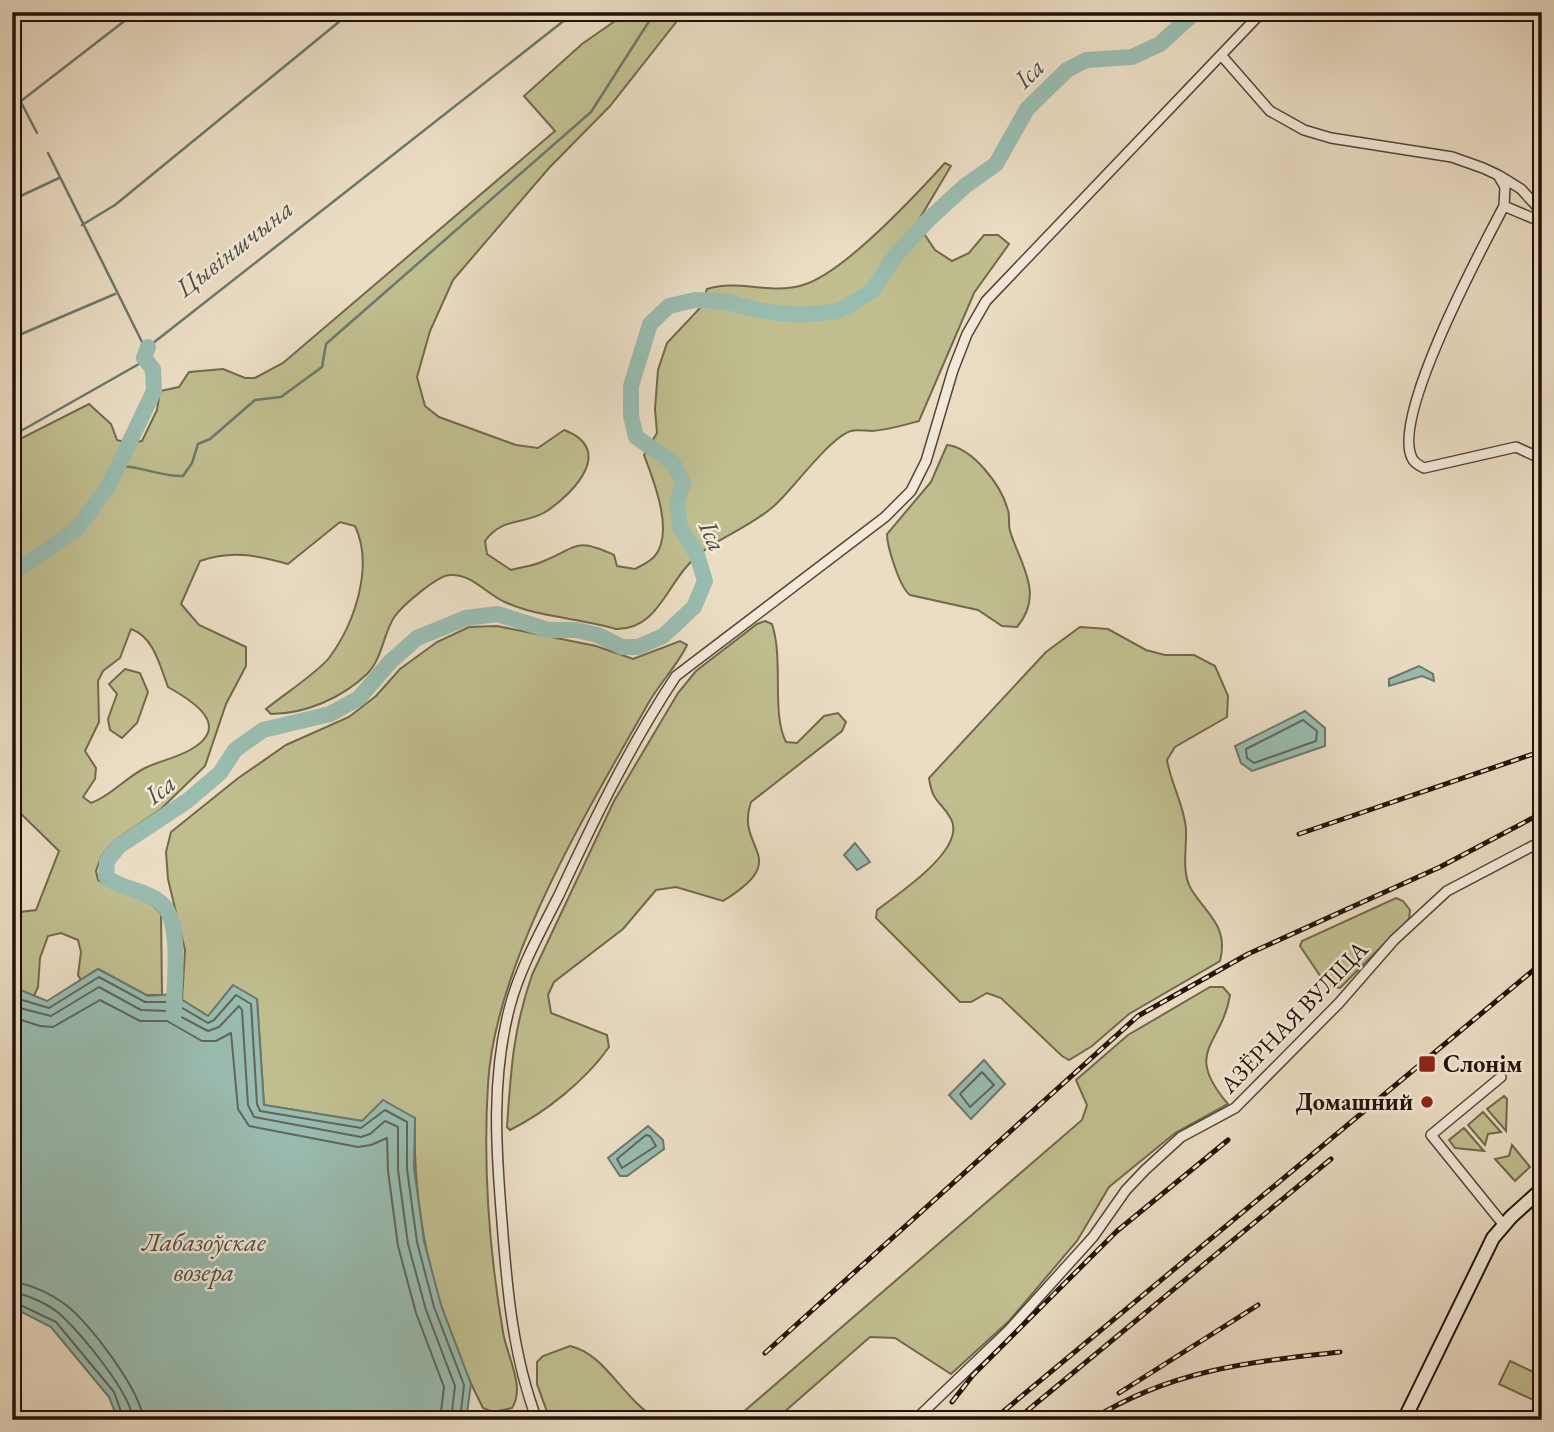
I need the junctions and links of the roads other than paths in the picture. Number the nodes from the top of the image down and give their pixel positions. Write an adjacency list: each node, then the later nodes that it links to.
1 (1262, 12): 2 (street)
2 (1221, 55): 3 (street); 12 (street)
3 (1498, 175): 4 (street); 5 (street)
4 (1504, 206): 6 (street); 7 (street)
5 (1542, 212)
6 (1542, 222)
7 (1542, 459)
8 (1542, 841): 13 (street, АЗЁРНАЯ ВУЛІЦА)
9 (1501, 1077): 11 (street)
10 (1541, 1193): 11 (main road)
11 (1503, 1224): 14 (main road)
12 (537, 1420)
13 (915, 1420)
14 (1404, 1420)

